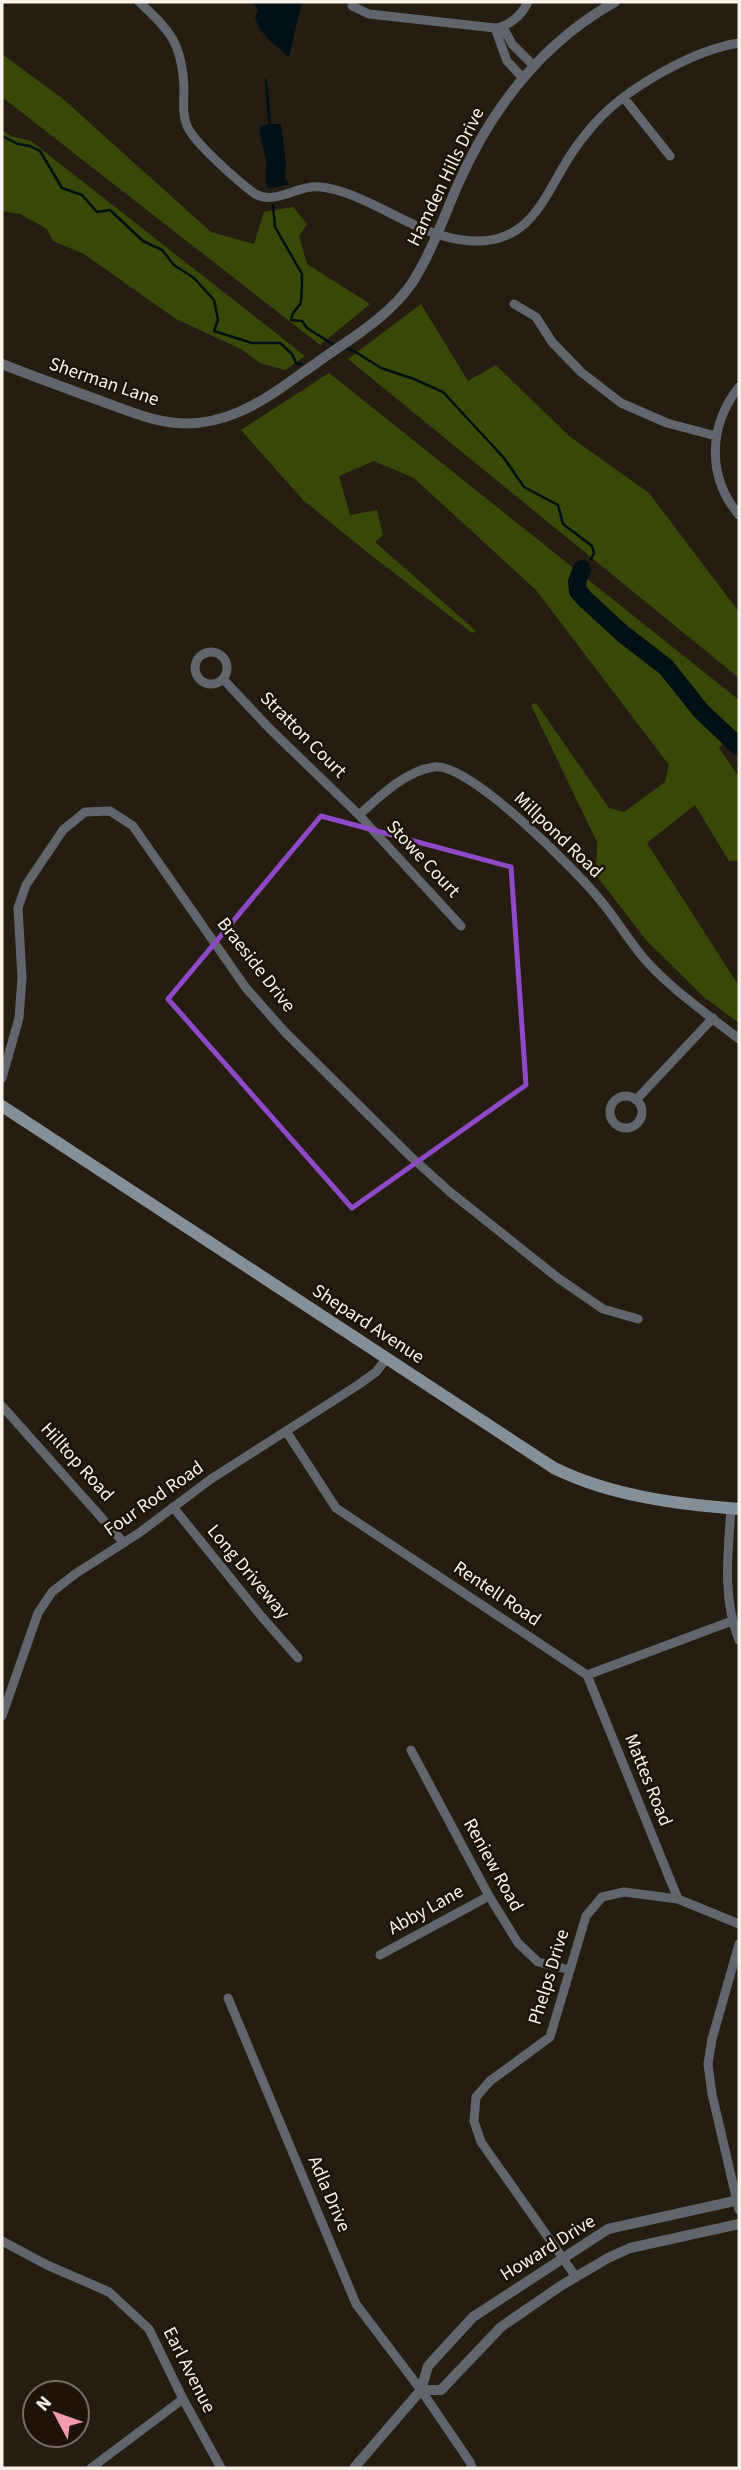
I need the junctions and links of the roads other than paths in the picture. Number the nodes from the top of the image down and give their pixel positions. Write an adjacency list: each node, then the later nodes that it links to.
1 (139, 2): 11 (street)
2 (353, 2): 5 (street)
3 (528, 2): 5 (street)
4 (615, 2): 7 (street, Hamden Hills Drive)
5 (499, 27): 7 (street); 8 (street)
6 (739, 43): 9 (street)
7 (533, 65): 8 (street, Hamden Hills Drive)
8 (522, 77): 11 (street, Hamden Hills Drive)
9 (624, 98): 10 (street); 11 (street)
10 (670, 156)
11 (437, 234): 13 (street, Hamden Hills Drive)
12 (514, 304): 16 (street)
13 (377, 320): 14 (street, Sherman Lane)
14 (2, 365)
15 (739, 387): 16 (street)
16 (716, 436): 17 (street)
17 (739, 515)
18 (223, 679): 19 (street, Stratton Court)
19 (359, 815): 20 (street, Stowe Court); 21 (street, Millpond Road)
20 (461, 926)
21 (713, 1018): 22 (street, Millpond Road); 24 (street)
22 (739, 1039)
23 (2, 1078): 26 (street, Braeside Drive)
24 (636, 1100)
25 (2, 1106): 27 (main road, Shepard Avenue)
26 (638, 1319)
27 (386, 1359): 29 (street, Four Rod Road); 31 (main road, Shepard Avenue)
28 (2, 1406): 32 (street, Hilltop Road)
29 (286, 1431): 30 (street, Four Rod Road); 36 (street, Rentell Road)
30 (173, 1507): 32 (street, Four Rod Road); 35 (street, Long Driveway)
31 (735, 1509): 33 (street)
32 (124, 1543): 37 (street, Four Rod Road)
33 (732, 1621): 34 (street); 36 (street)
34 (739, 1640)
35 (298, 1657)
36 (587, 1675): 40 (street, Mattes Road)
37 (2, 1716)
38 (411, 1750): 39 (street, Reniew Road)
39 (489, 1896): 43 (street, Abby Lane); 44 (street, Reniew Road)
40 (678, 1899): 41 (street, Phelps Drive); 44 (street, Phelps Drive)
41 (739, 1924)
42 (739, 1944): 46 (street, Howard Drive)
43 (380, 1955)
44 (570, 1970): 49 (street, Phelps Drive)
45 (229, 1998): 51 (street, Adla Drive)
46 (738, 2203): 49 (street, Howard Drive)
47 (739, 2224): 50 (street, Howard Drive)
48 (2, 2241): 52 (street, Earl Avenue)
49 (562, 2259): 50 (street, Phelps Drive); 51 (street, Howard Drive)
50 (576, 2277): 51 (street, Howard Drive)
51 (421, 2390): 55 (street, Howard Drive); 56 (street, Adla Drive)
52 (183, 2399): 53 (street); 54 (street, Earl Avenue)
53 (91, 2468)
54 (221, 2468)
55 (354, 2468)
56 (472, 2468)

